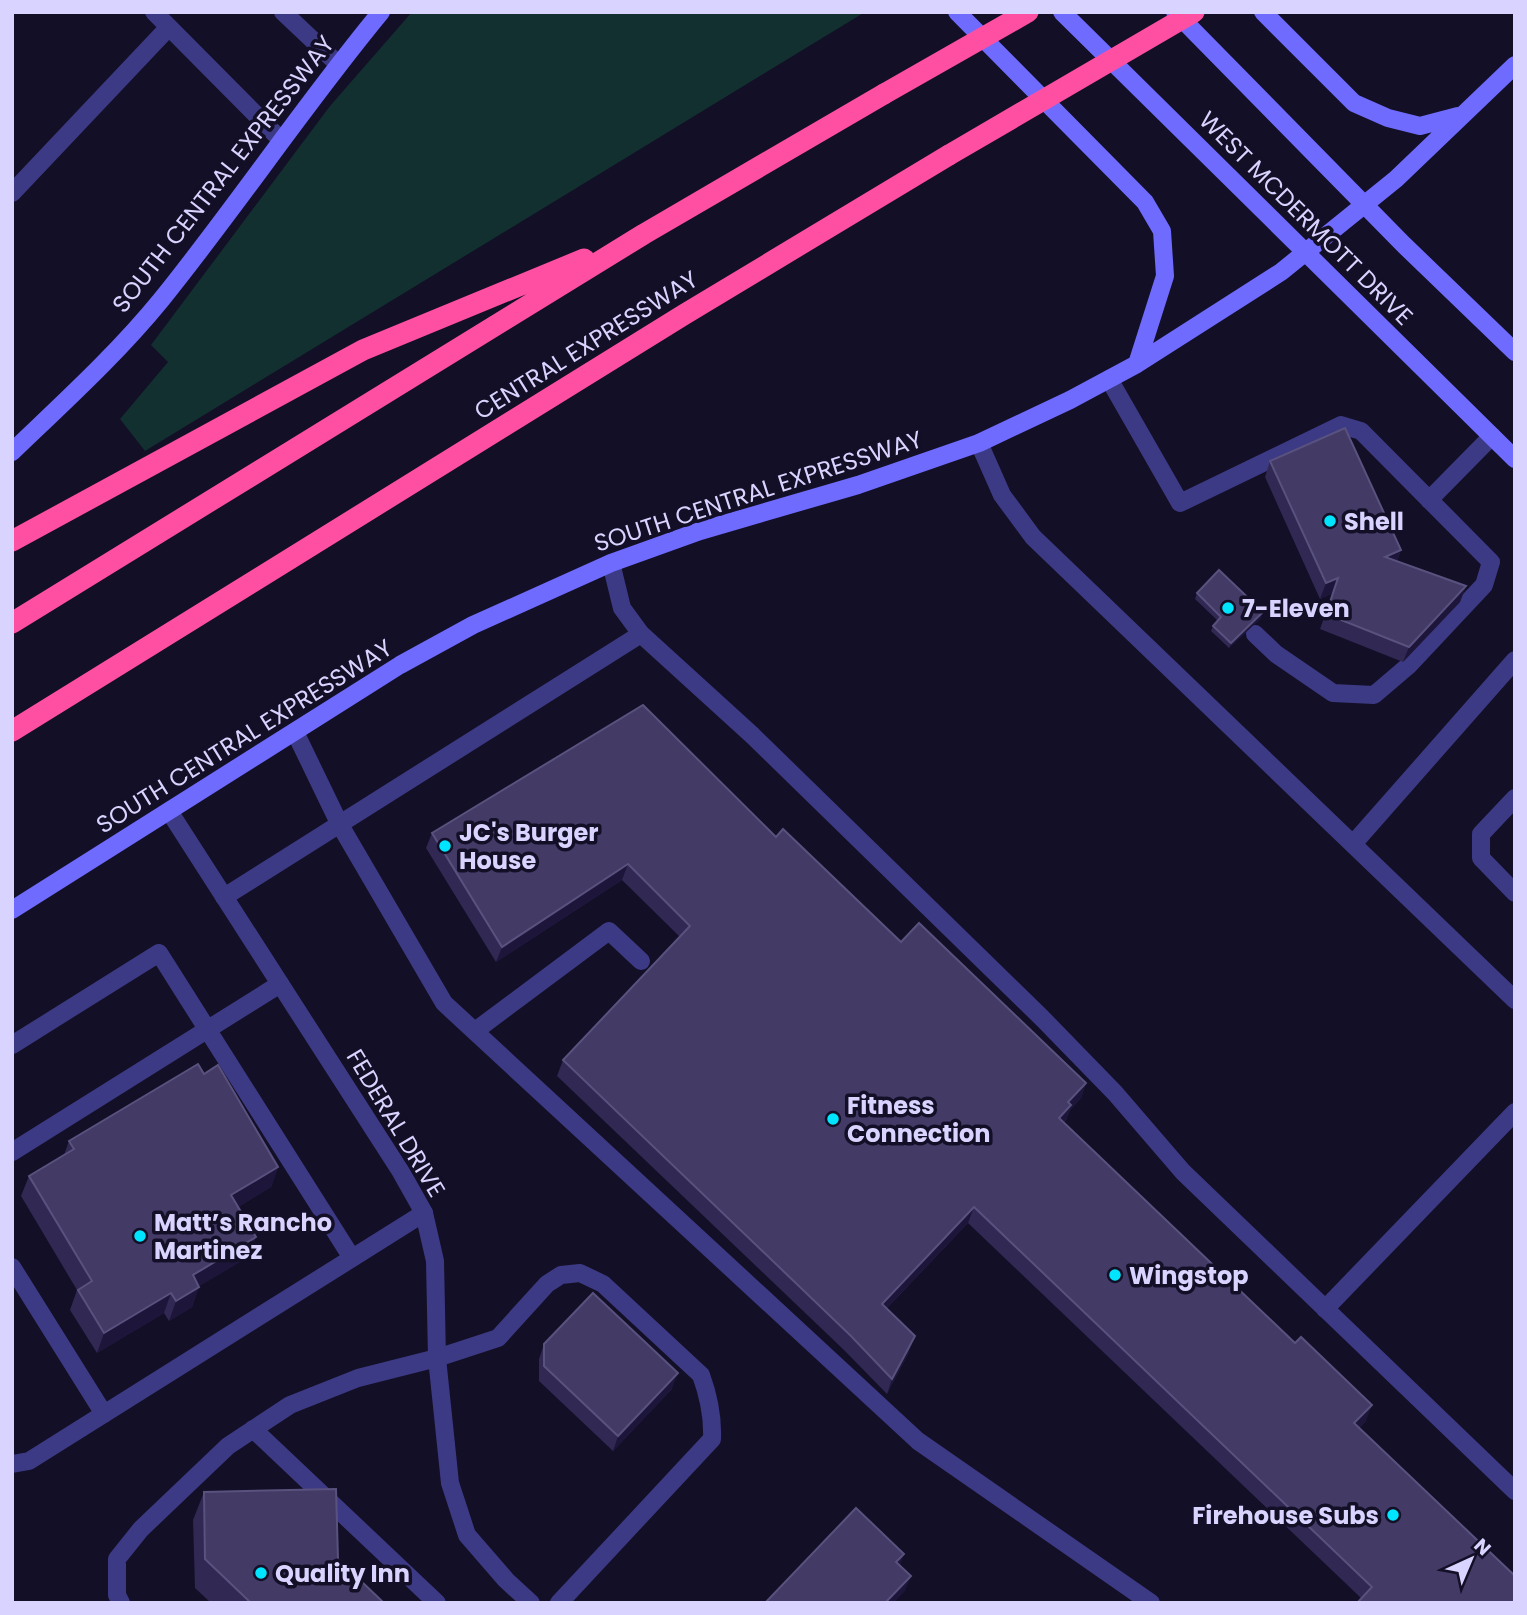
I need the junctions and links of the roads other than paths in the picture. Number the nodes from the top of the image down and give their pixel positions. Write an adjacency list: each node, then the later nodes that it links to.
1 (154, 12): 10 (street)
2 (283, 12): 11 (street)
3 (381, 12): 11 (main road, SOUTH CENTRAL EXPRESSWAY)
4 (957, 12): 20 (main road)
5 (1028, 12): 17 (highway, bridge)
6 (1062, 12): 18 (main road, WEST MCDERMOTT DRIVE)
7 (1175, 12): 16 (main road, WEST MCDERMOTT DRIVE)
8 (1194, 12): 33 (highway, CENTRAL EXPRESSWAY, bridge)
9 (1263, 12): 13 (main road)
10 (169, 27): 14 (street); 15 (street)
11 (338, 64): 14 (main road, SOUTH CENTRAL EXPRESSWAY)
12 (1515, 65): 13 (main road, SOUTH CENTRAL EXPRESSWAY)
13 (1460, 116): 16 (main road, SOUTH CENTRAL EXPRESSWAY)
14 (281, 140): 24 (main road, SOUTH CENTRAL EXPRESSWAY)
15 (12, 193)
16 (1364, 205): 18 (main road, SOUTH CENTRAL EXPRESSWAY); 19 (main road, WEST MCDERMOTT DRIVE)
17 (644, 234): 27 (highway); 29 (highway)
18 (1306, 252): 20 (main road, SOUTH CENTRAL EXPRESSWAY); 22 (main road, WEST MCDERMOTT DRIVE)
19 (1515, 352)
20 (1137, 364): 21 (main road, SOUTH CENTRAL EXPRESSWAY)
21 (1110, 379): 23 (main road, SOUTH CENTRAL EXPRESSWAY); 26 (street)
22 (1492, 436): 25 (main road, WEST MCDERMOTT DRIVE); 26 (street)
23 (979, 443): 28 (main road, SOUTH CENTRAL EXPRESSWAY); 38 (street)
24 (12, 452)
25 (1515, 459)
26 (1429, 500): 31 (street)
27 (12, 541)
28 (611, 564): 30 (street); 34 (main road, SOUTH CENTRAL EXPRESSWAY)
29 (12, 623)
30 (641, 634): 37 (street); 53 (street)
31 (1255, 634)
32 (1515, 660): 38 (street)
33 (12, 731)
34 (295, 732): 36 (main road, SOUTH CENTRAL EXPRESSWAY); 37 (street)
35 (1515, 798): 39 (street)
36 (169, 811): 40 (street, FEDERAL DRIVE); 41 (main road, SOUTH CENTRAL EXPRESSWAY)
37 (340, 825): 40 (street); 46 (street)
38 (1353, 844): 44 (street)
39 (1515, 893)
40 (224, 897): 43 (street, FEDERAL DRIVE)
41 (12, 910)
42 (641, 961): 46 (street)
43 (280, 984): 45 (street); 50 (street, FEDERAL DRIVE)
44 (1515, 1000)
45 (207, 1030): 47 (street); 49 (street); 51 (street)
46 (475, 1031): 63 (street)
47 (12, 1045)
48 (1515, 1112): 53 (street)
49 (12, 1152)
50 (424, 1213): 51 (street); 54 (street, FEDERAL DRIVE)
51 (352, 1258): 55 (street)
52 (12, 1267): 55 (street)
53 (1325, 1309): 58 (street)
54 (437, 1358): 56 (street); 61 (street, FEDERAL DRIVE); 62 (street)
55 (104, 1414): 57 (street)
56 (253, 1429): 59 (street); 60 (street)
57 (21, 1462)
58 (1515, 1491)
59 (121, 1603)
60 (437, 1603)
61 (531, 1603)
62 (559, 1603)
63 (1151, 1603)

